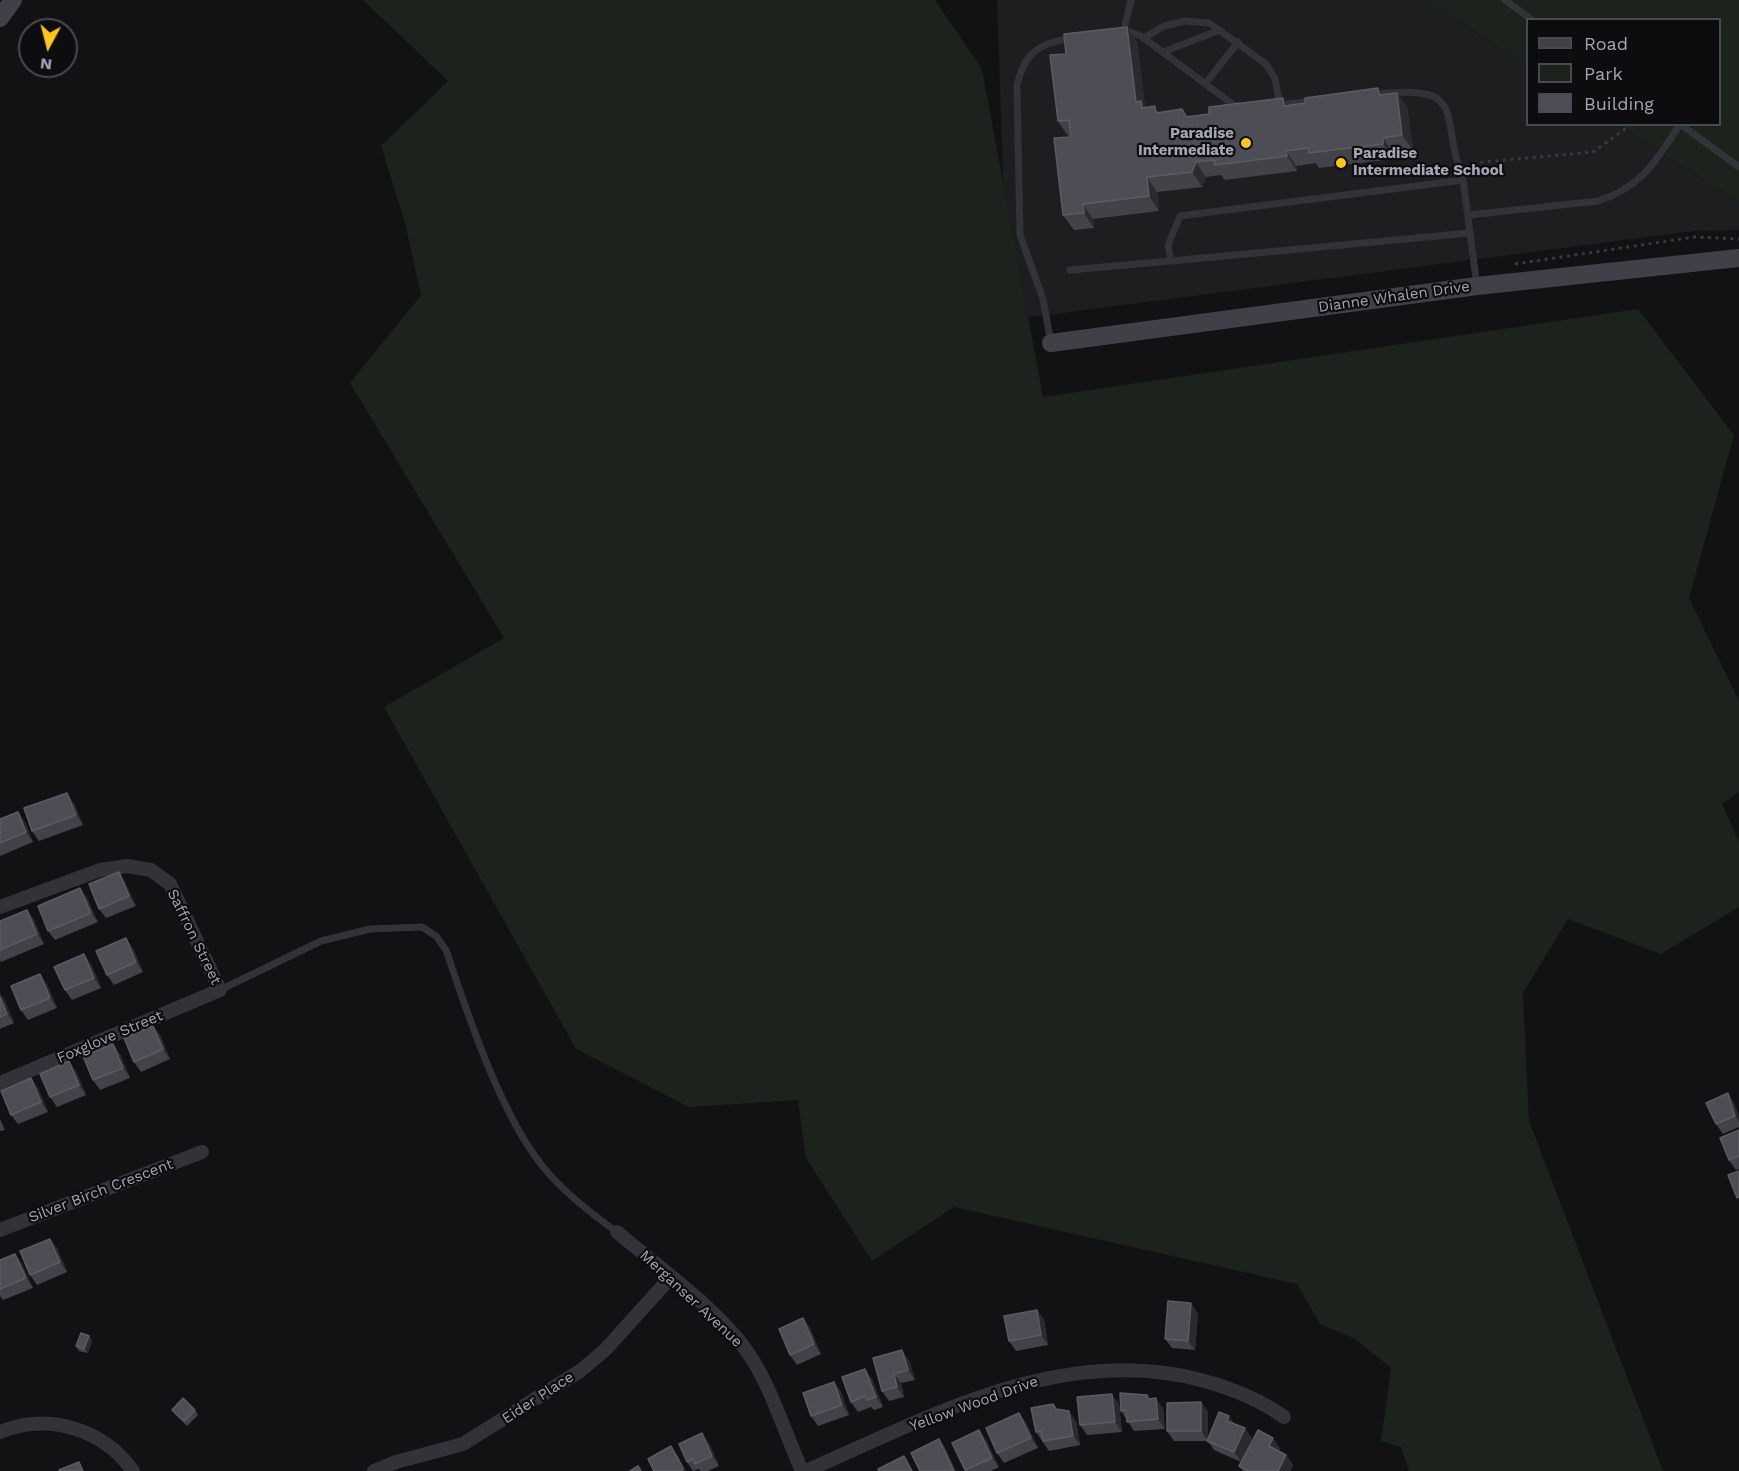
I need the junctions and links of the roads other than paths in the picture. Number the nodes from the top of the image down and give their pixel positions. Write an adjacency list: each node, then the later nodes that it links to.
1 (13, 0): 4 (street)
2 (1131, 0): 6 (lane)
3 (1505, 0): 5 (lane)
4 (0, 18)
5 (1529, 18)
6 (1124, 30): 8 (lane); 10 (lane)
7 (1220, 30): 10 (lane); 11 (lane); 12 (lane)
8 (1115, 31)
9 (1085, 36): 29 (lane)
10 (1144, 38): 12 (lane)
11 (1238, 42): 13 (lane); 16 (lane)
12 (1163, 52): 13 (lane)
13 (1205, 84): 17 (lane)
14 (1368, 95): 22 (lane)
15 (1324, 100): 16 (lane)
16 (1280, 105): 18 (lane)
17 (1251, 106)
18 (1270, 106)
19 (1679, 126): 23 (lane)
20 (1681, 126): 21 (lane)
21 (1739, 167)
22 (1463, 180): 23 (lane); 26 (lane)
23 (1468, 215): 24 (lane)
24 (1470, 233): 26 (lane); 28 (lane)
25 (1739, 258): 28 (street, Dianne Whalen Drive)
26 (1171, 261): 27 (lane)
27 (1070, 270)
28 (1477, 286): 29 (street, Dianne Whalen Drive)
29 (1051, 343)
30 (0, 907): 31 (street, Saffron Street)
31 (220, 990): 32 (street, Foxglove Street); 35 (lane)
32 (0, 1083)
33 (202, 1152): 34 (street, Silver Birch Crescent)
34 (0, 1230)
35 (617, 1232): 36 (street, Merganser Avenue)
36 (670, 1278): 40 (street, Eider Place); 41 (street, Merganser Avenue)
37 (1284, 1417): 41 (street, Yellow Wood Drive)
38 (0, 1432): 39 (street)
39 (133, 1471)
40 (374, 1471)
41 (804, 1471)

